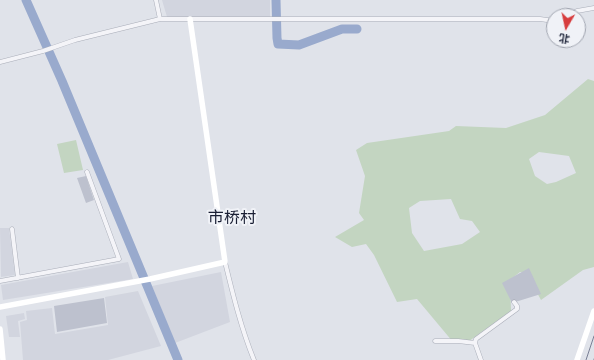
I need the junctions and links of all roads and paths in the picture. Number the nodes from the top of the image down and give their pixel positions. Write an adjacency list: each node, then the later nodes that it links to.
1 (156, 0): 2 (street)
2 (160, 19): 3 (street); 5 (street)
3 (190, 19): 4 (street); 8 (street)
4 (546, 20)
5 (0, 62)
6 (87, 172): 9 (street)
7 (12, 229): 9 (street)
8 (224, 262): 12 (street); 18 (street)
9 (18, 278): 10 (street)
10 (0, 281)
11 (514, 302): 16 (street)
12 (0, 307)
13 (594, 311): 20 (street)
14 (0, 329): 17 (street)
15 (435, 341): 16 (street)
16 (475, 343): 19 (street)
17 (3, 360)
18 (254, 360)
19 (481, 360)
20 (577, 360)

